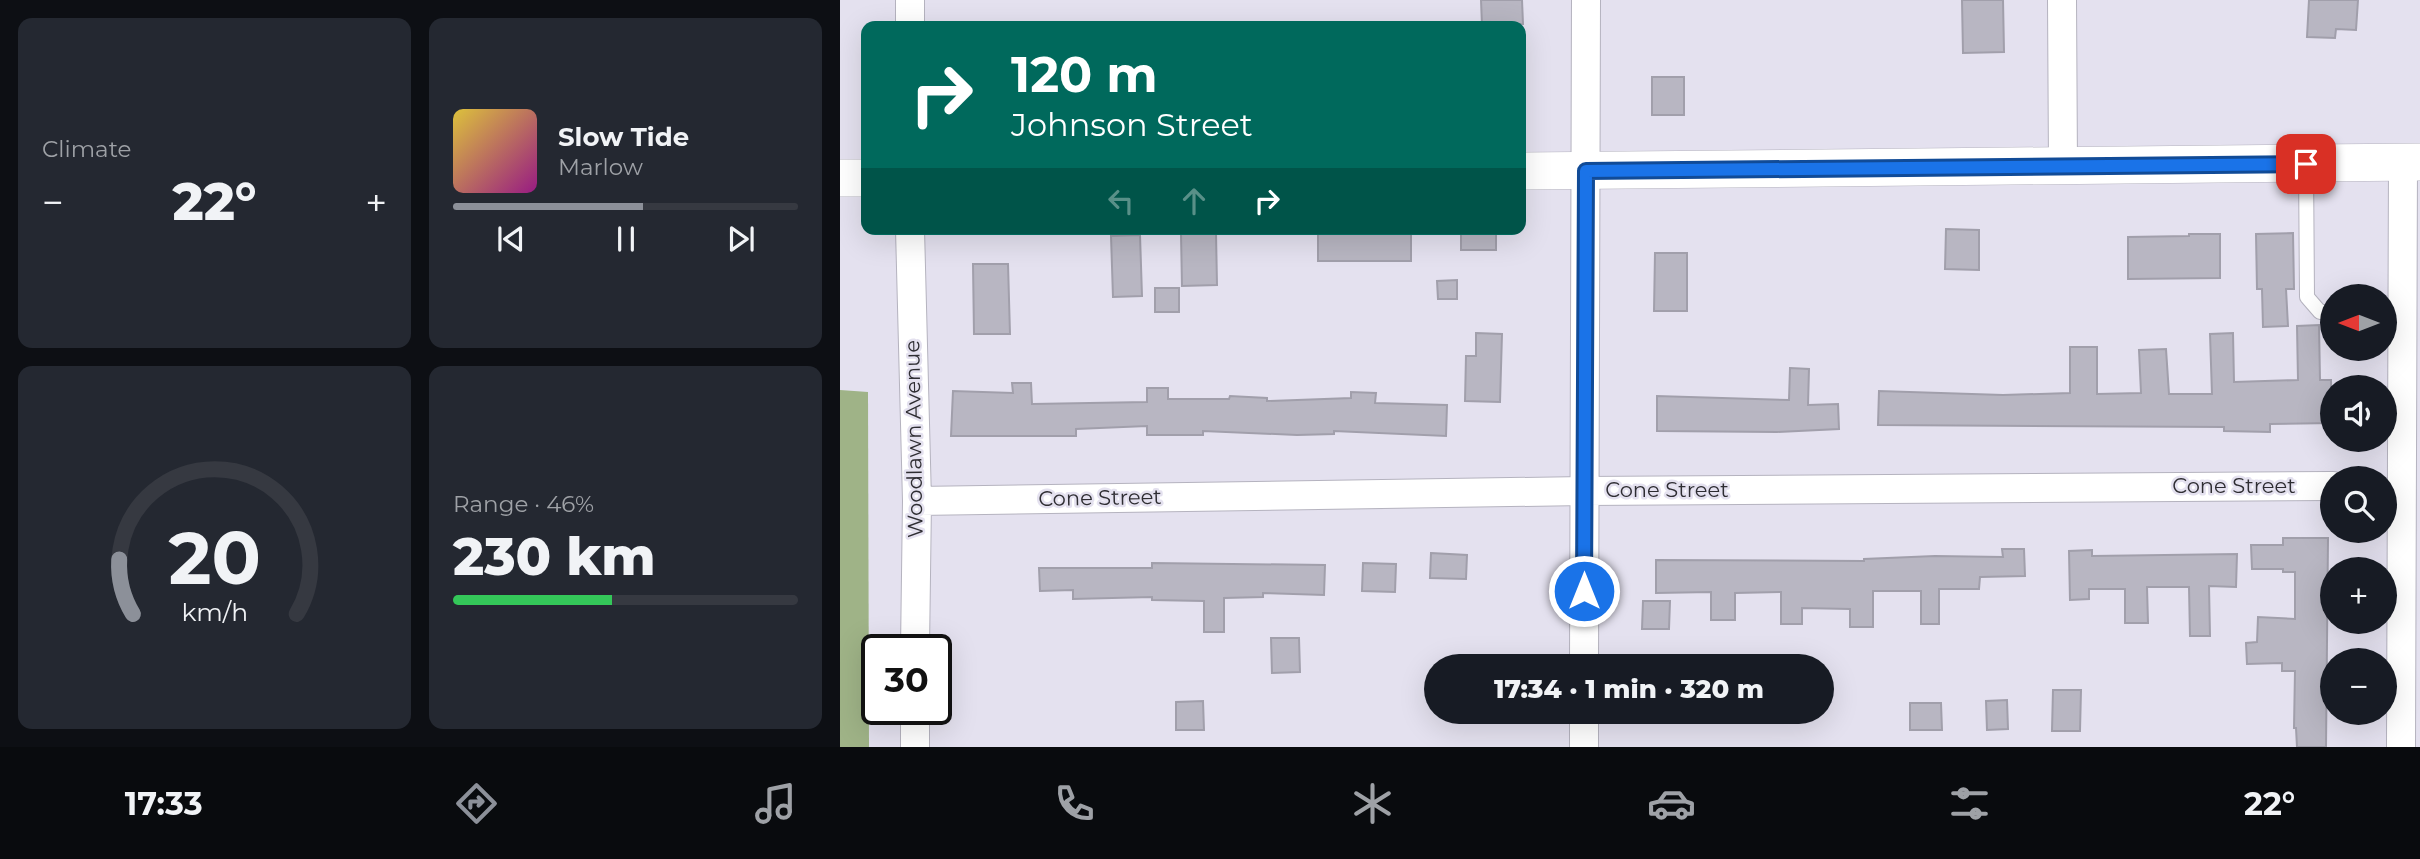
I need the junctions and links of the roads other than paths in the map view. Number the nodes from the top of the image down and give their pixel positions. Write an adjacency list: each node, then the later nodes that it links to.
1 (910, 0): 4 (street)
2 (1586, 0): 9 (street)
3 (2062, 0): 7 (street)
4 (909, 21)
5 (2412, 163): 6 (street); 13 (street)
6 (2306, 164): 7 (street); 14 (lane)
7 (2063, 166): 9 (street)
8 (1526, 171): 9 (street)
9 (1586, 171): 18 (street)
10 (861, 177): 11 (street)
11 (840, 178)
12 (910, 235): 19 (street, Woodlawn Avenue)
13 (2398, 284)
14 (2320, 312)
15 (2396, 361): 16 (street)
16 (2402, 485): 26 (street)
17 (2320, 486): 18 (street, Cone Street)
18 (1584, 491): 19 (street, Cone Street); 21 (street)
19 (917, 501): 20 (street, Woodlawn Avenue)
20 (915, 634)
21 (1584, 654)
22 (1584, 724): 25 (street)
23 (915, 725): 24 (street)
24 (915, 747)
25 (1584, 747)
26 (2401, 747)

